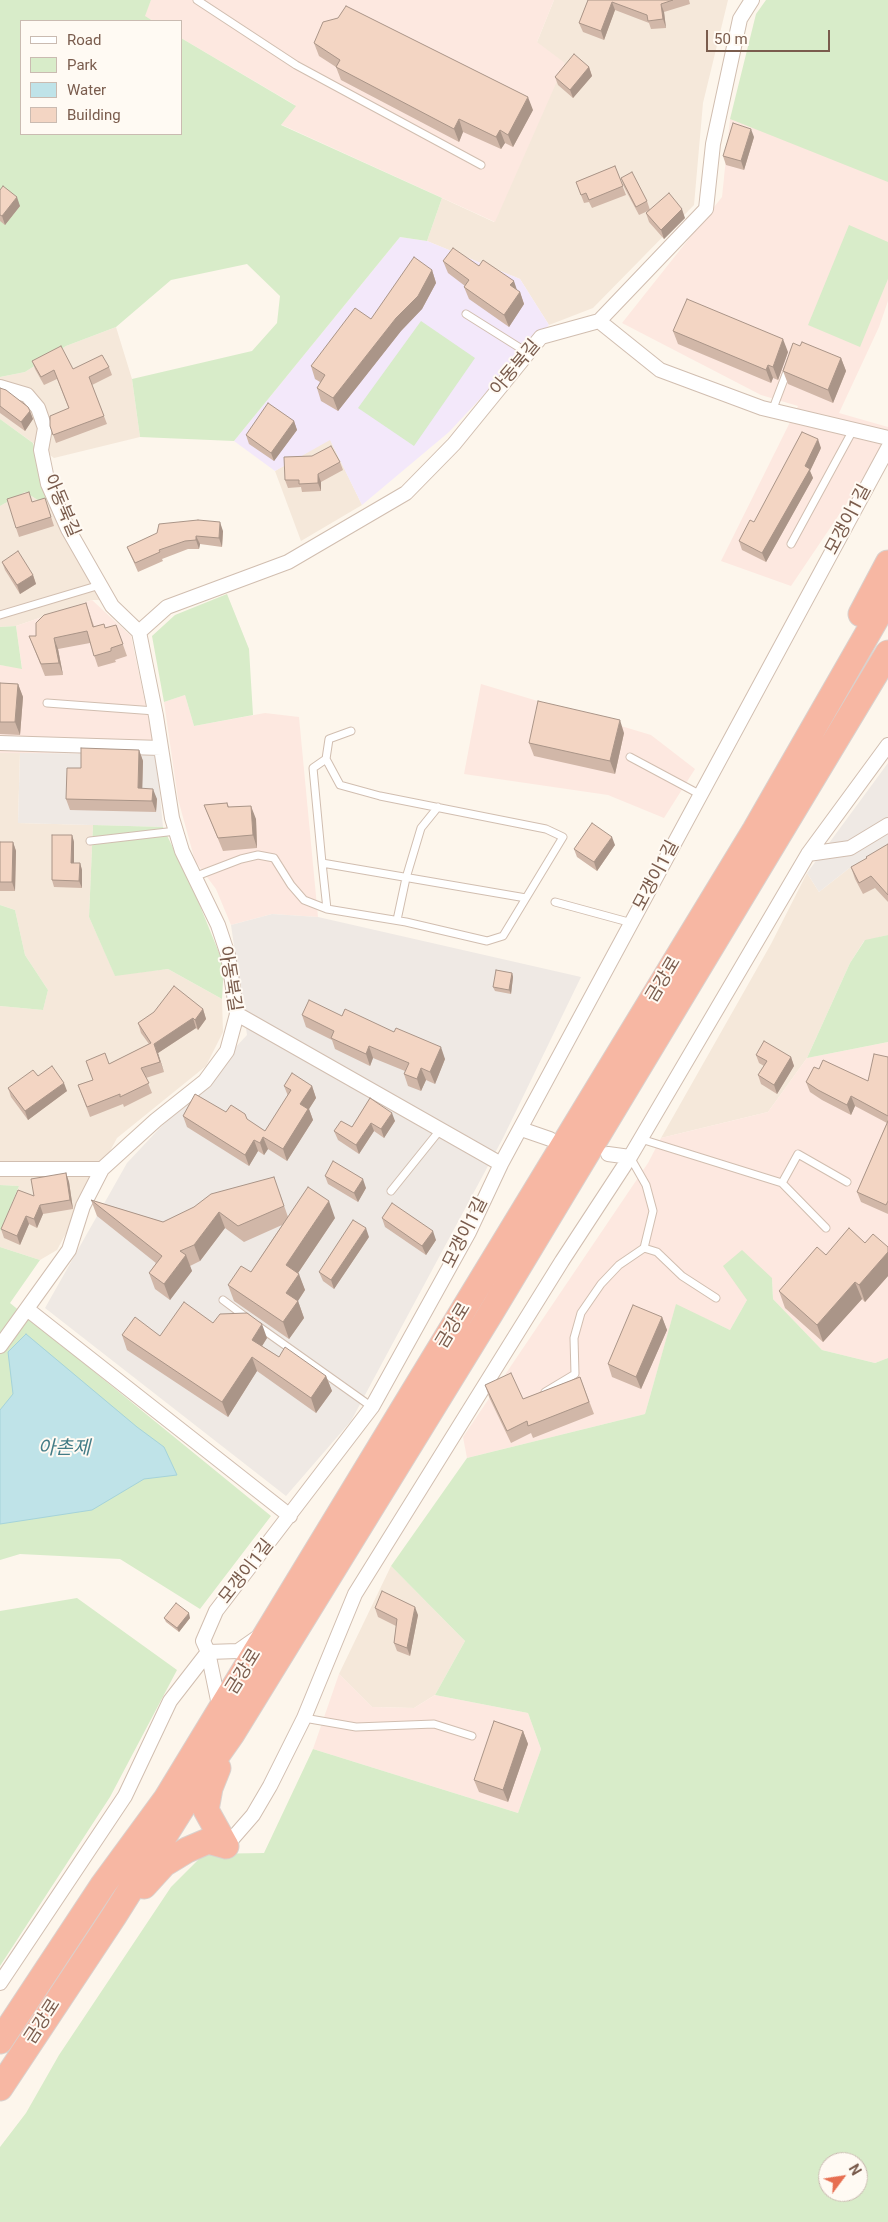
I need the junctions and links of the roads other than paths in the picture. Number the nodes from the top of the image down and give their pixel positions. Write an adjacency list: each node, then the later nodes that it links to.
1 (197, 0): 3 (lane)
2 (752, 0): 5 (street)
3 (481, 165)
4 (466, 314): 6 (lane)
5 (599, 321): 6 (street, 아동북길); 9 (street)
6 (528, 353): 18 (street, 아동북길)
7 (791, 360): 9 (lane)
8 (0, 387): 15 (street, 아동북길)
9 (772, 411): 10 (street)
10 (853, 430): 11 (street); 13 (lane)
11 (888, 438)
12 (888, 448): 30 (street, 모갱이1길)
13 (791, 544)
14 (888, 564): 33 (highway)
15 (100, 585): 17 (lane); 18 (street, 아동북길)
16 (888, 598): 33 (highway, 금강로)
17 (0, 615)
18 (139, 632): 23 (street, 아동북길)
19 (888, 653): 22 (highway, 금강로)
20 (888, 673): 22 (highway)
21 (47, 703): 23 (lane)
22 (860, 703): 71 (highway, 금강로)
23 (155, 711): 27 (street, 아동북길)
24 (351, 731): 29 (lane)
25 (0, 743): 27 (street)
26 (888, 745): 36 (street)
27 (161, 748): 34 (street, 아동북길)
28 (630, 757): 30 (lane)
29 (326, 759): 31 (lane); 37 (lane)
30 (701, 795): 44 (street, 모갱이1길)
31 (438, 807): 39 (lane); 40 (lane)
32 (888, 825): 36 (street)
33 (755, 830): 67 (highway, 금강로)
34 (176, 831): 35 (lane); 38 (street, 아동북길)
35 (90, 841)
36 (808, 854): 49 (street)
37 (322, 863): 39 (lane); 42 (lane)
38 (194, 877): 42 (lane); 45 (street, 아동북길)
39 (406, 878): 40 (lane); 43 (lane)
40 (526, 898): 43 (lane)
41 (555, 902): 44 (lane)
42 (327, 909): 43 (lane)
43 (397, 920)
44 (632, 923): 46 (street, 모갱이1길)
45 (237, 1014): 47 (street); 54 (street, 아동북길)
46 (520, 1129): 48 (street); 52 (street, 모갱이1길)
47 (440, 1130): 52 (street); 57 (lane)
48 (550, 1139)
49 (641, 1139): 51 (street); 56 (lane)
50 (608, 1154): 51 (street)
51 (630, 1157): 59 (lane); 70 (street)
52 (501, 1164): 65 (street, 모갱이1길)
53 (0, 1169): 54 (street)
54 (102, 1169): 62 (street, 아동북길)
55 (847, 1182): 56 (lane)
56 (782, 1183): 58 (lane)
57 (391, 1191)
58 (826, 1228)
59 (644, 1248): 60 (lane); 64 (lane)
60 (716, 1298)
61 (223, 1300): 65 (lane)
62 (27, 1309): 63 (street, 아동북길); 66 (street)
63 (0, 1346)
64 (537, 1396)
65 (372, 1407): 66 (street, 모갱이1길)
66 (290, 1516): 68 (street, 모갱이1길)
67 (271, 1628): 68 (street); 69 (highway, 금강로)
68 (208, 1652): 69 (street, 모갱이1길); 75 (street)
69 (220, 1711): 76 (highway, 금강로)
70 (304, 1718): 72 (lane); 73 (street)
71 (232, 1734): 73 (highway); 74 (highway, 금강로)
72 (472, 1736)
73 (226, 1846): 74 (highway)
74 (114, 1916): 77 (highway, 금강로)
75 (0, 1983)
76 (0, 2041)
77 (0, 2088)

